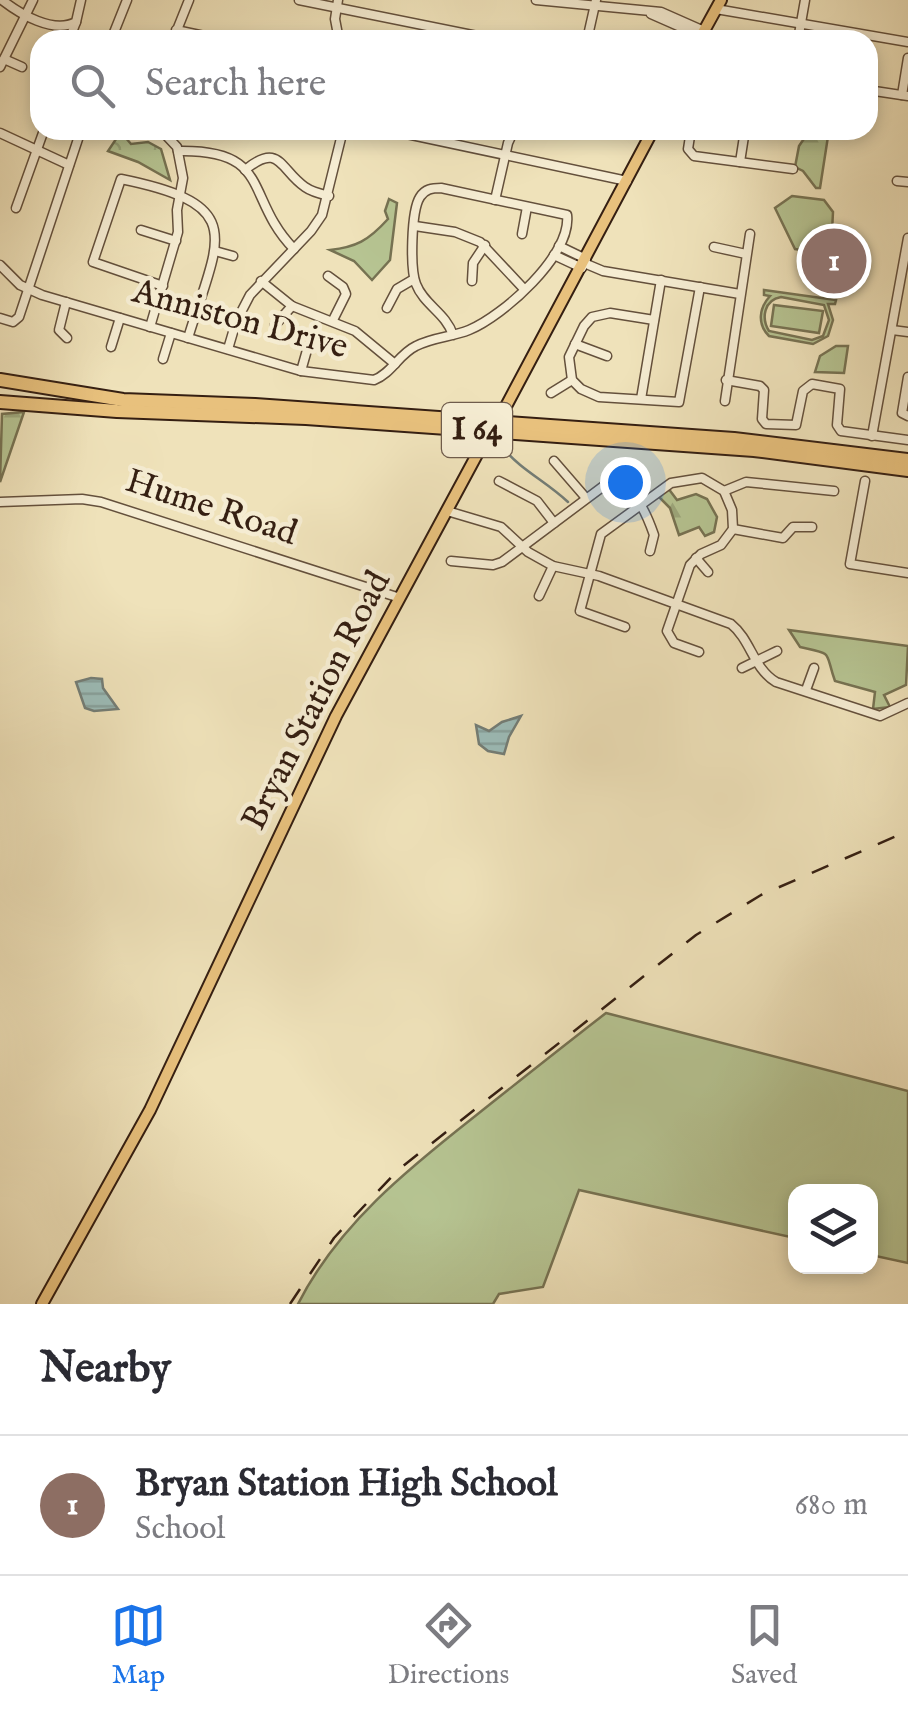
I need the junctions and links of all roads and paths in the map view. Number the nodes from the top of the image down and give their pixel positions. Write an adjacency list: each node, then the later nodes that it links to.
1 (2, 0): 14 (street)
2 (33, 0): 14 (street)
3 (80, 0): 15 (street)
4 (127, 0): 18 (street)
5 (188, 0): 19 (street)
6 (299, 0): 11 (street)
7 (536, 0): 10 (street)
8 (667, 0): 13 (street)
9 (803, 0): 16 (street)
10 (596, 2): 13 (street); 22 (street)
11 (338, 4): 20 (street); 21 (street)
12 (717, 7): 16 (street); 24 (main road)
13 (660, 14): 23 (street)
14 (26, 16): 15 (street); 30 (street)
15 (76, 22): 17 (street)
16 (798, 26): 25 (street); 26 (street)
17 (73, 30)
18 (115, 30)
19 (176, 30)
20 (339, 30)
21 (453, 30)
22 (589, 30)
23 (691, 30)
24 (704, 30)
25 (797, 30)
26 (819, 30)
27 (878, 40): 28 (street)
28 (908, 44)
29 (908, 58): 33 (street)
30 (2, 63): 31 (street)
31 (22, 66)
32 (878, 91): 33 (street)
33 (905, 95)
34 (0, 132): 44 (street)
35 (40, 140): 44 (street)
36 (78, 140): 49 (street)
37 (173, 140): 45 (street)
38 (341, 140): 56 (street)
39 (434, 140): 46 (street)
40 (510, 140): 46 (street)
41 (647, 140): 53 (main road, Bryan Station Road)
42 (689, 140): 48 (street)
43 (744, 140): 48 (street)
44 (37, 150): 49 (street); 60 (street)
45 (178, 150): 52 (street); 57 (street)
46 (504, 155): 53 (street); 58 (street)
47 (294, 159): 50 (street)
48 (740, 162): 51 (street)
49 (69, 165): 85 (street)
50 (286, 166): 52 (street); 56 (street)
51 (794, 169)
52 (246, 170): 69 (street)
53 (627, 181): 74 (main road, Bryan Station Road)
54 (897, 181): 55 (street)
55 (908, 182)
56 (329, 196): 69 (street)
57 (180, 197): 66 (street); 71 (street); 82 (street)
58 (495, 200): 59 (street); 61 (street)
59 (527, 207): 63 (street); 70 (street, Anniston Drive)
60 (16, 208)
61 (415, 226): 67 (street); 77 (street)
62 (141, 230): 66 (street)
63 (522, 234)
64 (750, 234): 72 (street)
65 (908, 238): 79 (street)
66 (176, 241): 82 (street)
67 (485, 245): 80 (street); 84 (street)
68 (714, 248): 72 (street)
69 (294, 249): 81 (street)
70 (557, 250): 74 (street); 84 (street, Anniston Drive)
71 (215, 251): 73 (street); 102 (street)
72 (746, 254): 86 (street)
73 (233, 256)
74 (584, 263): 78 (street); 135 (main road, Bryan Station Road, bridge)
75 (0, 265): 85 (street, Anniston Drive)
76 (328, 276): 92 (street)
77 (414, 279): 89 (street); 100 (street)
78 (661, 280): 83 (street); 93 (street)
79 (904, 280): 96 (street)
80 (472, 281)
81 (261, 282): 88 (street); 106 (street)
82 (162, 286): 95 (street)
83 (700, 287): 86 (street); 117 (street)
84 (524, 289): 100 (street, Anniston Drive)
85 (28, 290): 87 (street, Anniston Drive); 90 (street)
86 (740, 294): 115 (street)
87 (66, 302): 91 (street, Anniston Drive); 101 (street)
88 (292, 306): 92 (street); 94 (street)
89 (387, 308)
90 (0, 318)
91 (120, 318): 95 (street, Anniston Drive); 105 (street)
92 (333, 320): 97 (street)
93 (654, 320): 104 (street); 117 (street)
94 (275, 325)
95 (150, 326): 99 (street, Anniston Drive)
96 (892, 330): 98 (street); 121 (street)
97 (357, 332): 103 (street); 110 (street)
98 (908, 332)
99 (171, 333): 102 (street, Anniston Drive); 109 (street)
100 (453, 335): 110 (street, Anniston Drive)
101 (67, 338)
102 (188, 338): 106 (street, Anniston Drive)
103 (351, 342)
104 (575, 344): 108 (street); 114 (street)
105 (112, 346)
106 (228, 350): 111 (street, Anniston Drive)
107 (307, 350): 111 (street)
108 (607, 356)
109 (164, 359)
110 (395, 364): 111 (street, Anniston Drive)
111 (302, 371)
112 (908, 377): 120 (street)
113 (0, 379): 123 (highway, I 64)
114 (572, 380): 116 (street); 117 (street)
115 (726, 380): 118 (street); 121 (street)
116 (551, 393)
117 (641, 400)
118 (725, 400)
119 (0, 402): 125 (highway, I 64)
120 (908, 416)
121 (872, 436): 122 (street)
122 (908, 440)
123 (908, 460)
124 (554, 461): 131 (street)
125 (908, 470)
126 (499, 481): 136 (street)
127 (865, 481): 146 (street)
128 (772, 485): 129 (street); 130 (street); 132 (street)
129 (724, 491): 134 (street); 138 (street)
130 (834, 491)
131 (586, 498): 134 (street); 136 (street)
132 (770, 499)
133 (0, 502): 150 (street, Hume Road)
134 (640, 505): 140 (street); 147 (street)
135 (448, 509): 139 (street); 150 (main road, Bryan Station Road)
136 (554, 522): 139 (street)
137 (812, 528): 138 (street)
138 (733, 529): 141 (street)
139 (524, 547): 143 (street); 144 (street)
140 (650, 551)
141 (696, 558): 145 (street); 151 (street)
142 (451, 561): 143 (street)
143 (494, 565): 148 (street)
144 (552, 566): 147 (street); 149 (street)
145 (708, 572)
146 (908, 573)
147 (588, 574): 151 (street); 152 (street)
148 (494, 578)
149 (539, 596)
150 (400, 598): 160 (main road, Bryan Station Road)
151 (676, 603): 154 (street); 155 (street)
152 (625, 627)
153 (777, 651): 155 (street)
154 (699, 652)
155 (756, 660): 156 (street); 158 (street)
156 (742, 668)
157 (814, 668): 158 (street)
158 (806, 690): 159 (street)
159 (908, 703)
160 (42, 1304)

